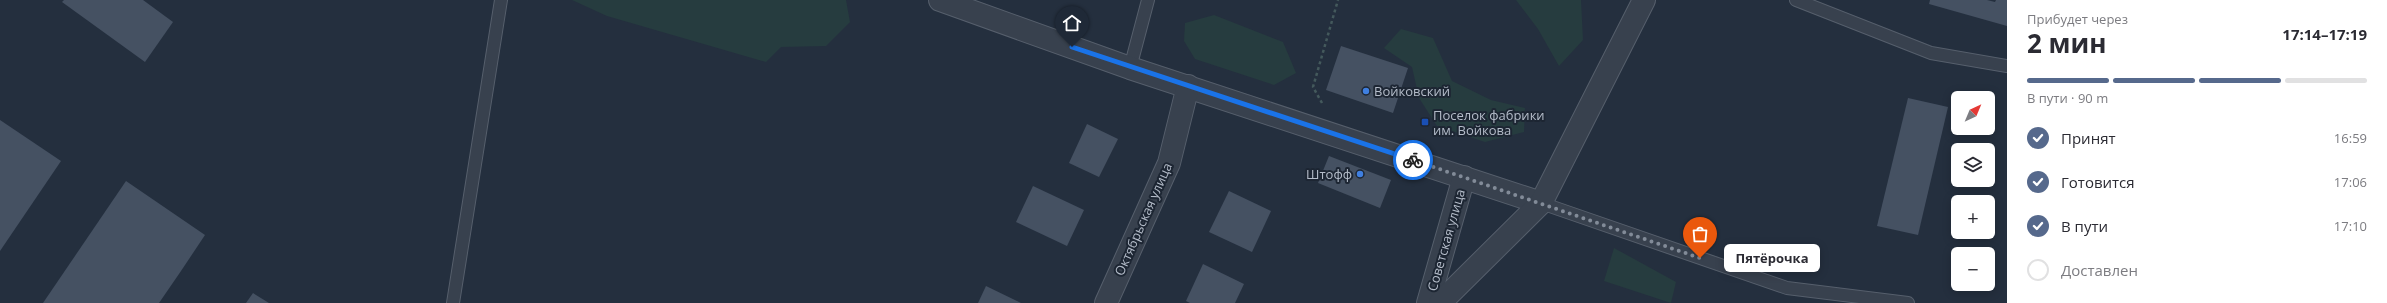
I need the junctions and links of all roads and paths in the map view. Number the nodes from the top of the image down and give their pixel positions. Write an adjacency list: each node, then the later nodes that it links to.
1 (501, 0): 13 (lane)
2 (940, 0): 8 (street)
3 (1148, 0): 8 (lane)
4 (1338, 0): 10 (path)
5 (1644, 0): 12 (street, Советская улица)
6 (1796, 0): 7 (lane)
7 (2007, 66)
8 (1130, 68): 9 (street)
9 (1188, 86): 11 (street); 14 (street, Октябрьская улица)
10 (1325, 108)
11 (1464, 177): 12 (street); 15 (street, Советская улица)
12 (1541, 203): 16 (street, Советская улица); 17 (lane)
13 (453, 303)
14 (1106, 303)
15 (1428, 303)
16 (1440, 303)
17 (1908, 303)

